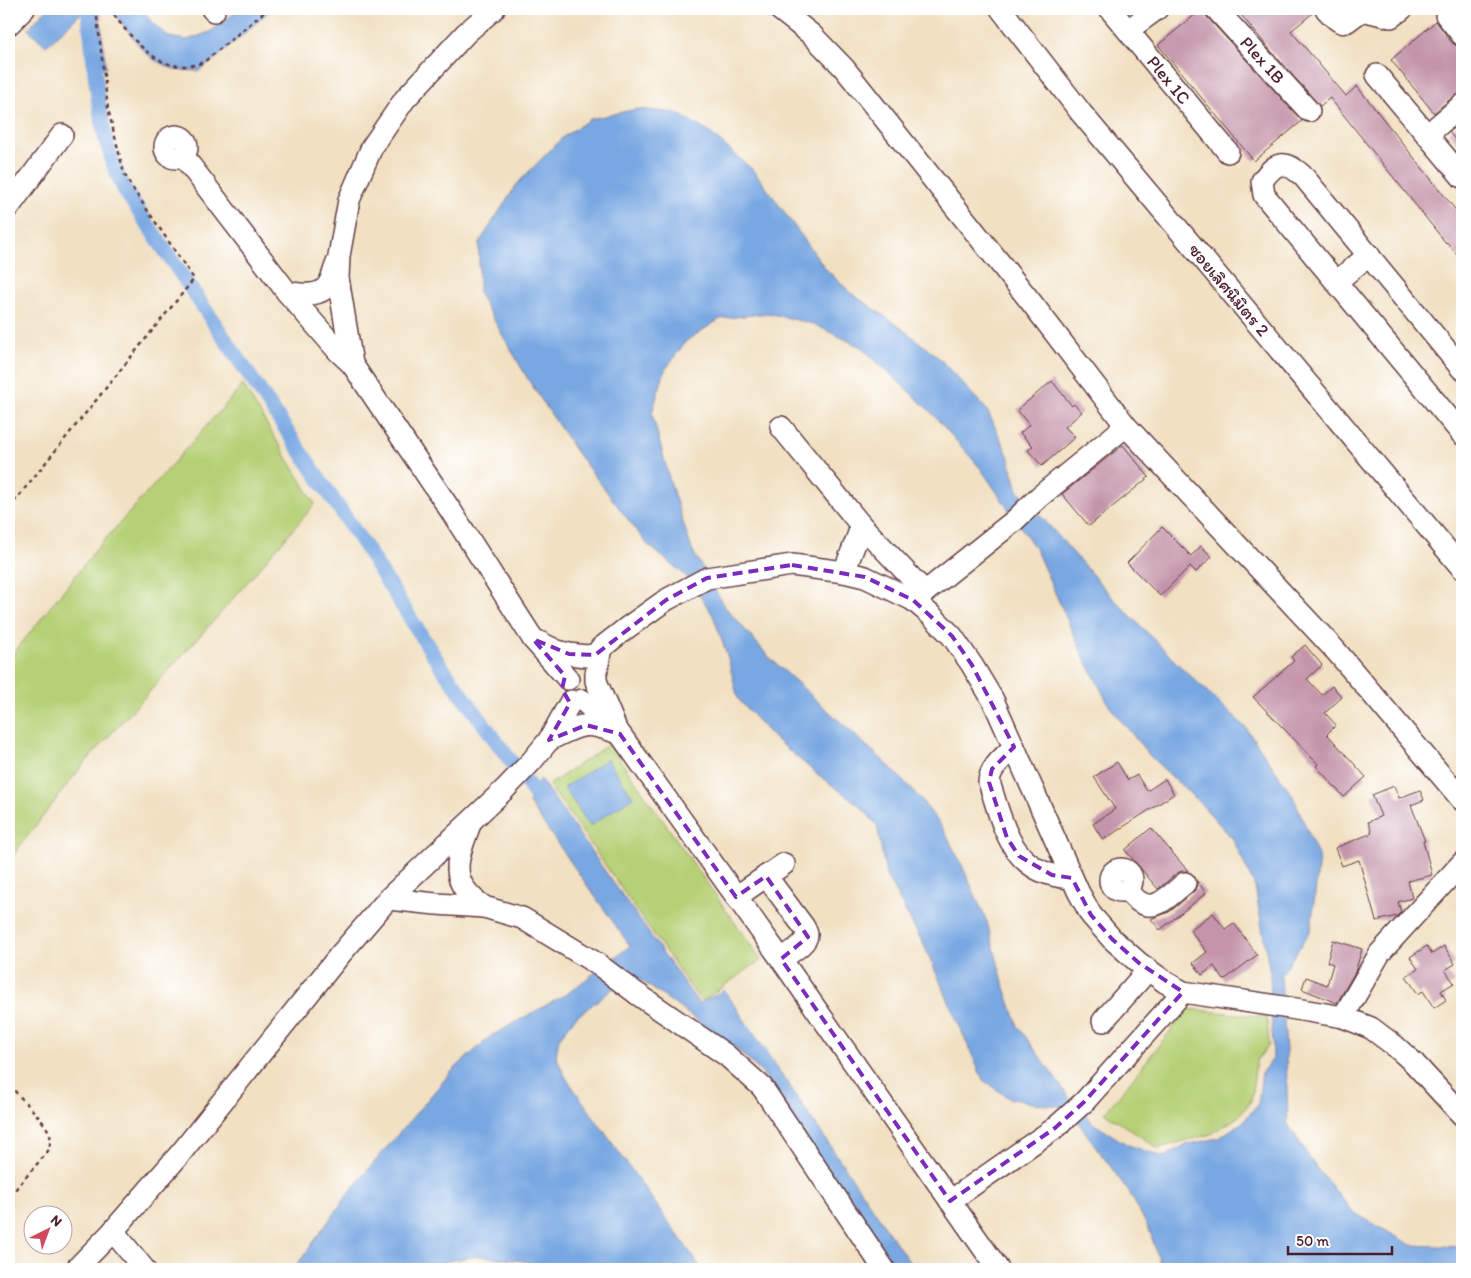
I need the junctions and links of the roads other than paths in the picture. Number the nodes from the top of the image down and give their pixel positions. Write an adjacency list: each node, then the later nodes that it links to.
1 (24, 9): 12 (street)
2 (779, 9): 31 (street)
3 (1001, 9): 34 (street, ซอยเลิศนิมิตร 2)
4 (1110, 9): 13 (street, Plex 1C)
5 (1157, 9): 13 (street)
6 (1216, 9): 17 (street, Plex 1B)
7 (1326, 9): 9 (street)
8 (1402, 9): 9 (street)
9 (1364, 10)
10 (488, 11): 25 (street)
11 (1446, 15): 14 (street)
12 (9, 24)
13 (1128, 30): 20 (street, Plex 1C)
14 (1462, 35)
15 (1377, 75): 19 (street)
16 (1462, 105): 19 (street)
17 (1309, 111)
18 (62, 135): 23 (street)
19 (1427, 135): 22 (street)
20 (1228, 152)
21 (183, 156): 27 (street)
22 (1462, 177)
23 (9, 207)
24 (1368, 255): 26 (street); 26 (street); 29 (street)
25 (339, 256): 27 (street); 28 (street)
26 (1336, 282): 30 (street)
27 (287, 292): 28 (street)
28 (352, 364): 37 (street)
29 (1462, 369)
30 (1459, 423)
31 (1126, 426): 36 (street); 44 (street)
32 (781, 427): 33 (street)
33 (860, 524): 35 (street); 36 (street)
34 (1462, 568)
35 (844, 572): 36 (street); 38 (street)
36 (919, 596): 43 (street)
37 (539, 645): 38 (street); 39 (street); 42 (street)
38 (598, 652): 39 (street); 41 (street)
39 (573, 678): 40 (street)
40 (576, 701): 41 (street); 42 (street)
41 (618, 732): 42 (street); 51 (street)
42 (551, 736): 45 (street)
43 (1014, 746): 50 (street); 50 (street)
44 (1462, 800)
45 (472, 819): 52 (street); 53 (street)
46 (1462, 863): 57 (street)
47 (784, 864): 48 (street)
48 (766, 876): 51 (street); 54 (street)
49 (1185, 883): 50 (street)
50 (1075, 884): 55 (street)
51 (736, 897): 54 (street)
52 (388, 899): 53 (street); 61 (street)
53 (484, 907): 64 (street)
54 (781, 959): 60 (street)
55 (1148, 970): 56 (street); 58 (street)
56 (1183, 992): 57 (street); 60 (street)
57 (1343, 1017): 59 (street)
58 (1103, 1021)
59 (1462, 1115)
60 (950, 1201): 65 (street)
61 (113, 1231): 62 (street); 63 (street)
62 (76, 1269)
63 (144, 1269)
64 (884, 1269)
65 (998, 1269)

